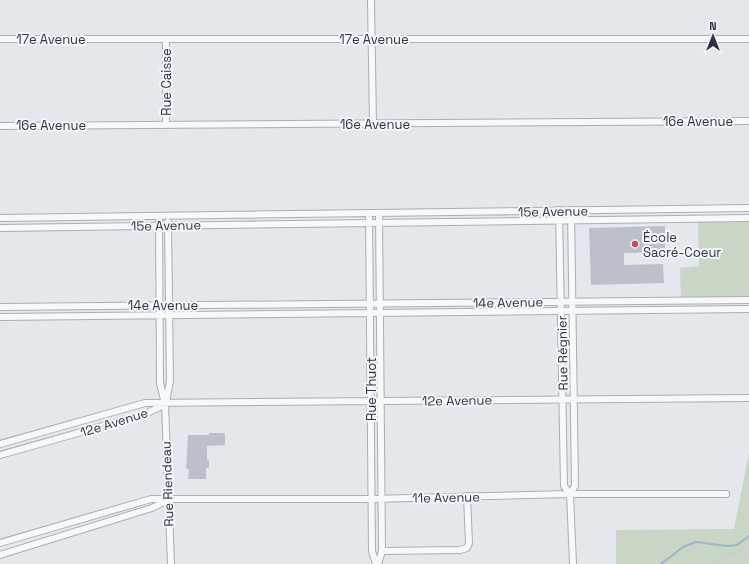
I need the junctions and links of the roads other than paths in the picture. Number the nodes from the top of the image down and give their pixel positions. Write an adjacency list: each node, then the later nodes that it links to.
1 (371, 0): 4 (street)
2 (0, 39): 3 (street, 17e Avenue)
3 (166, 39): 4 (street, 17e Avenue); 8 (street, Rue Caisse)
4 (372, 39): 5 (street, 17e Avenue); 7 (street)
5 (749, 39)
6 (749, 121): 7 (street, 16e Avenue)
7 (373, 124): 8 (street, 16e Avenue)
8 (166, 125): 9 (street, 16e Avenue)
9 (0, 126)
10 (749, 208): 11 (street, 15e Avenue)
11 (681, 209): 14 (street, 15e Avenue); 24 (street)
12 (559, 210): 13 (street, 15e Avenue); 17 (street, 15e Avenue); 26 (street, Rue Régnier)
13 (570, 210): 14 (street, 15e Avenue); 27 (street, Rue Régnier)
14 (635, 210): 25 (street)
15 (369, 212): 16 (street, 15e Avenue); 18 (street, 15e Avenue); 29 (street, Rue Thuot)
16 (379, 212): 17 (street, 15e Avenue); 30 (street, Rue Thuot)
17 (472, 212): 28 (street)
18 (270, 214): 20 (street, 15e Avenue); 31 (street)
19 (159, 216): 20 (street, 15e Avenue); 21 (street, 15e Avenue); 32 (street, Rue Riendeau)
20 (168, 216): 33 (street, Rue Riendeau)
21 (62, 217): 22 (street, 15e Avenue); 34 (street)
22 (0, 218)
23 (749, 218): 24 (street, 15e Avenue)
24 (682, 219): 25 (street, 15e Avenue)
25 (634, 220): 27 (street, 15e Avenue)
26 (559, 221): 27 (street, 15e Avenue); 28 (street, 15e Avenue); 37 (street, Rue Régnier)
27 (571, 221): 38 (street, Rue Régnier)
28 (472, 222): 30 (street, 15e Avenue)
29 (370, 223): 30 (street, 15e Avenue); 31 (street, 15e Avenue); 39 (street, Rue Thuot)
30 (379, 223): 40 (street, Rue Thuot)
31 (270, 224): 33 (street, 15e Avenue)
32 (159, 225): 33 (street, 15e Avenue); 34 (street, 15e Avenue); 42 (street, Rue Riendeau)
33 (168, 225): 43 (street, Rue Riendeau)
34 (61, 226): 35 (street, 15e Avenue)
35 (0, 228)
36 (749, 300): 38 (street, 14e Avenue)
37 (561, 302): 38 (street, 14e Avenue); 40 (street, 14e Avenue); 47 (street, Rue Régnier)
38 (572, 302): 48 (street, Rue Régnier)
39 (370, 303): 40 (street, 14e Avenue); 41 (street, 14e Avenue); 49 (street, Rue Thuot)
40 (379, 303): 50 (street, Rue Thuot)
41 (267, 304): 43 (street, 14e Avenue); 51 (street)
42 (160, 305): 43 (street, 14e Avenue); 44 (street, 14e Avenue); 52 (street, Rue Riendeau)
43 (169, 305): 53 (street, Rue Riendeau)
44 (59, 306): 45 (street, 14e Avenue); 54 (street)
45 (0, 307)
46 (749, 309): 48 (street, 14e Avenue)
47 (561, 311): 48 (street, 14e Avenue); 50 (street, 14e Avenue); 57 (street, Rue Régnier)
48 (572, 311): 58 (street, Rue Régnier)
49 (370, 313): 50 (street, 14e Avenue); 51 (street, 14e Avenue); 59 (street, Rue Thuot)
50 (379, 313): 60 (street, Rue Thuot)
51 (268, 314): 53 (street, 14e Avenue)
52 (160, 315): 53 (street, 14e Avenue); 54 (street, 14e Avenue); 61 (street, Rue Riendeau)
53 (169, 315): 61 (street, Rue Riendeau)
54 (59, 316): 55 (street, 14e Avenue)
55 (0, 317)
56 (749, 398): 58 (street, 12e Avenue)
57 (563, 399): 58 (street, 12e Avenue); 60 (street, 12e Avenue); 66 (street, Rue Régnier)
58 (573, 399): 66 (street, Rue Régnier)
59 (371, 401): 60 (street, 12e Avenue); 61 (street, 12e Avenue); 70 (street, Rue Thuot)
60 (380, 401): 69 (street, Rue Thuot)
61 (165, 404): 62 (street, 12e Avenue); 63 (street, 12e Avenue); 71 (street, Rue Riendeau)
62 (59, 427): 63 (street, 12e Avenue); 64 (street, 12e Avenue)
63 (61, 438): 65 (street, 12e Avenue)
64 (0, 444)
65 (0, 455)
66 (570, 494): 67 (street, 11e Avenue); 68 (street, 11e Avenue); 79 (street, Rue Régnier)
67 (726, 494)
68 (467, 496): 69 (street, 11e Avenue); 75 (street)
69 (381, 498): 70 (street, 11e Avenue); 75 (street, Rue Thuot)
70 (372, 499): 71 (street, 11e Avenue); 78 (street, Rue Thuot)
71 (167, 500): 72 (street, 11e Avenue); 73 (street, 11e Avenue); 77 (street, Rue Riendeau)
72 (76, 521): 73 (street); 74 (street, 11e Avenue)
73 (79, 530): 76 (street, 11e Avenue)
74 (0, 544)
75 (382, 551): 78 (street, Rue Thuot)
76 (0, 555)
77 (171, 564)
78 (377, 564)
79 (573, 564)

